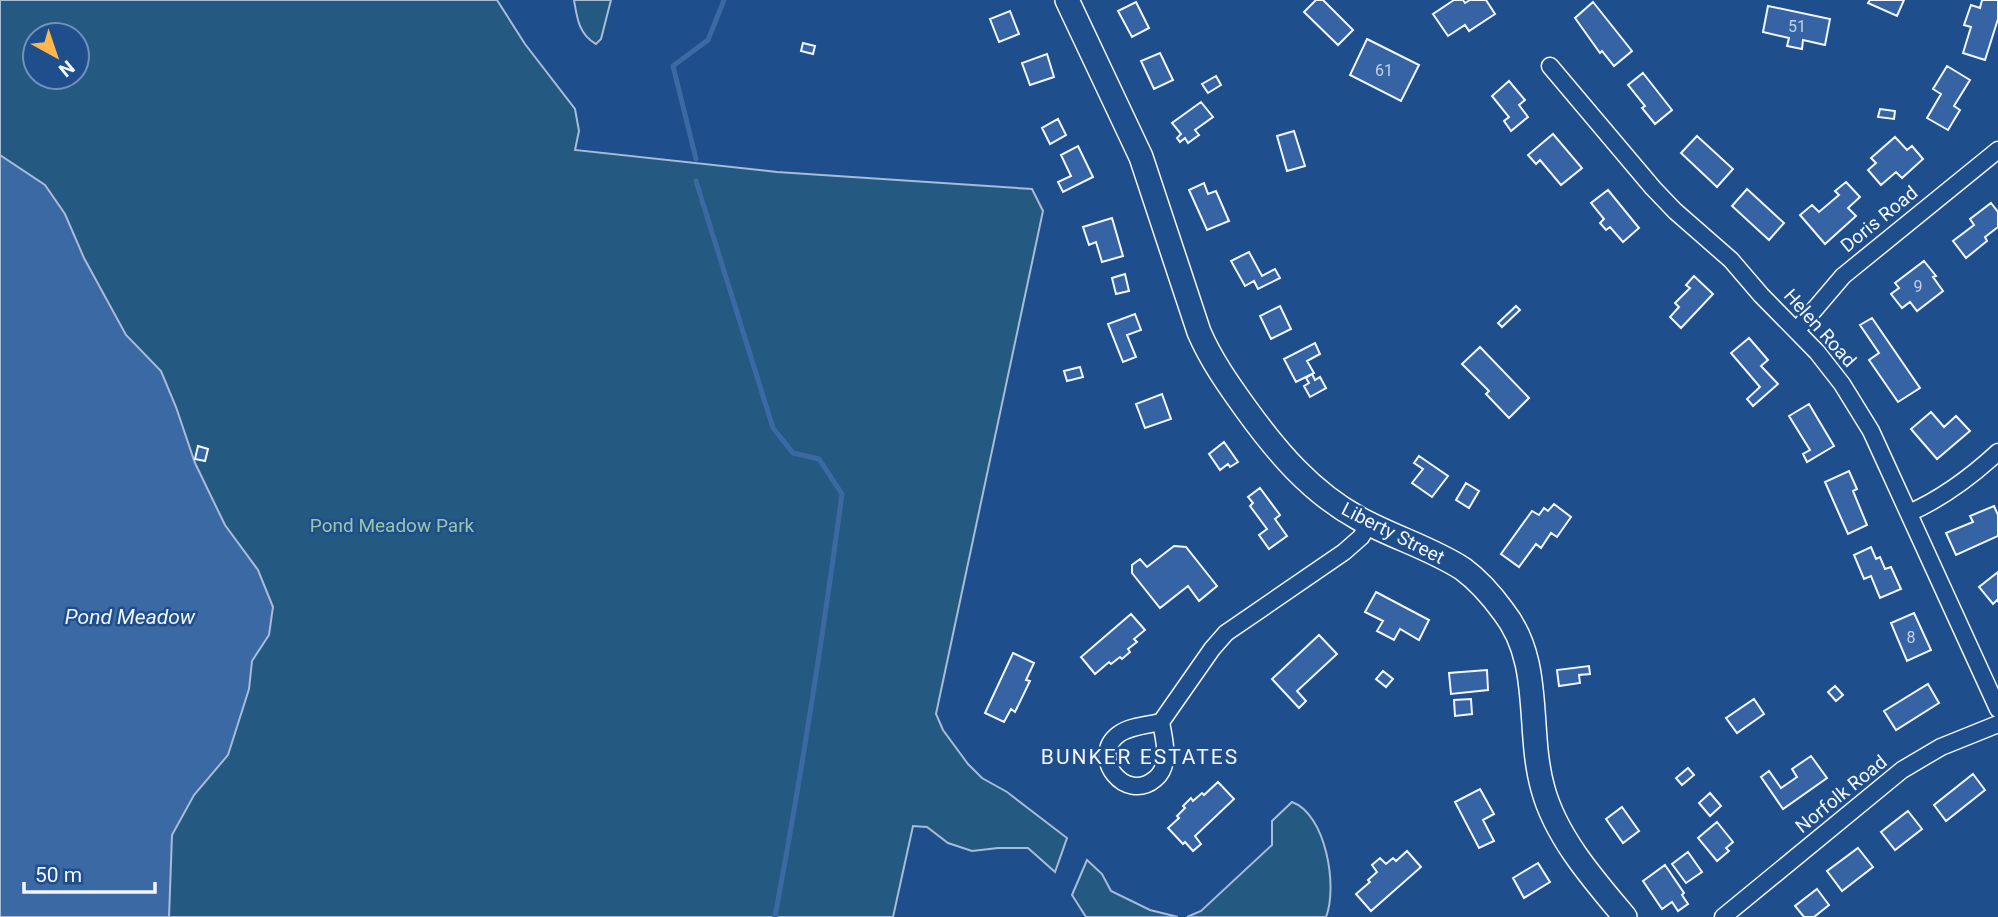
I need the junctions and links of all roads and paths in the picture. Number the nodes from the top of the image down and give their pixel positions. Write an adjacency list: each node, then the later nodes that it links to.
1 (1067, 0): 7 (main road, Liberty Street)
2 (1550, 66): 4 (street, Helen Road)
3 (1998, 150): 4 (street, Doris Road)
4 (1797, 330): 6 (street, Helen Road)
5 (1998, 452): 6 (street)
6 (1909, 513): 8 (street, Helen Road)
7 (1368, 523): 9 (street); 11 (main road, Liberty Street)
8 (1998, 709)
9 (1161, 722)
10 (1998, 724): 12 (street, Norfolk Road)
11 (1625, 917)
12 (1723, 917)

